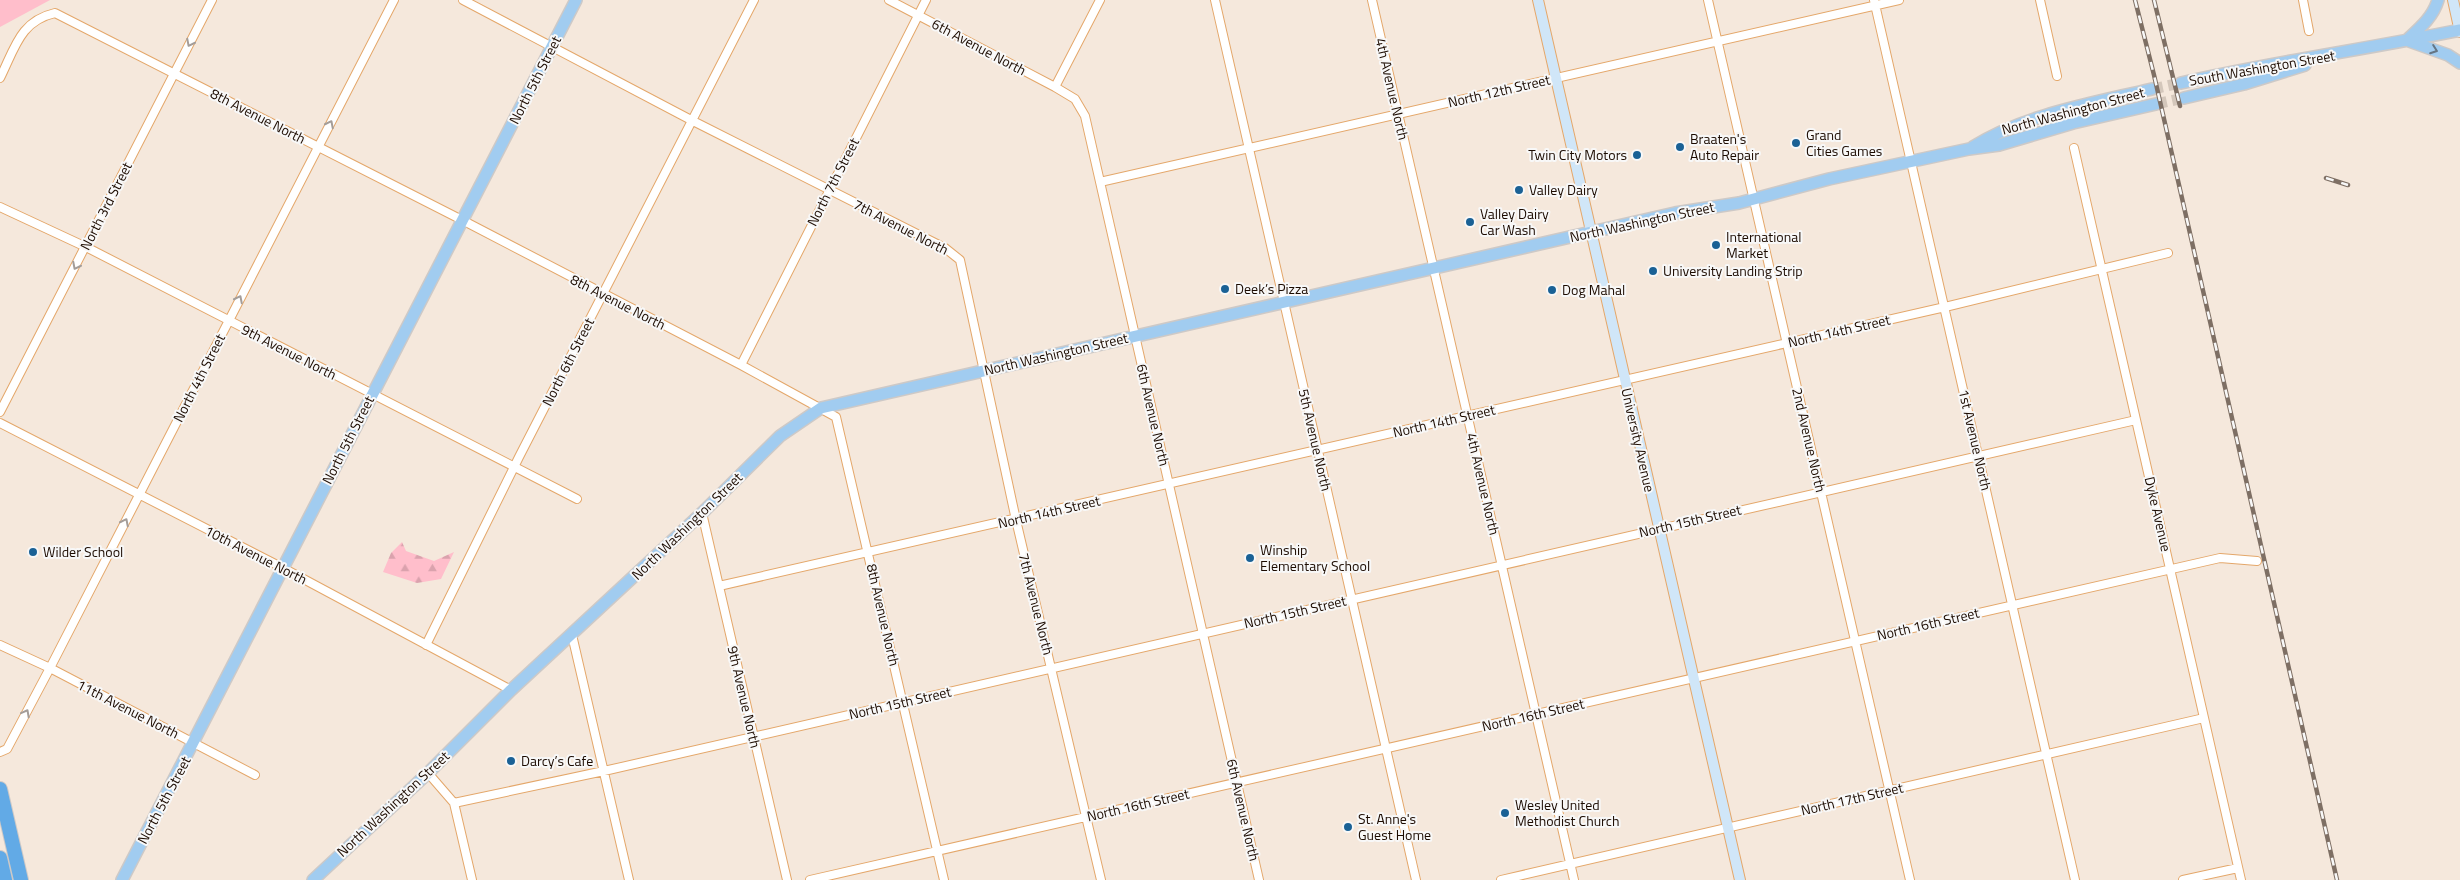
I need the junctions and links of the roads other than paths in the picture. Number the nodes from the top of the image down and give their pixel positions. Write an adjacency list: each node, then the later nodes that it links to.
1 (212, 0): 27 (street, North 3rd Street, one-way to 27)
2 (394, 0): 38 (street, North 4th Street, one-way to 2)
3 (463, 0): 24 (street, 7th Avenue North)
4 (576, 0): 24 (main road, North 5th Street)
5 (754, 0): 37 (street, North 6th Street)
6 (889, 0): 19 (street, 6th Avenue North)
7 (926, 0): 19 (street, North 7th Street)
8 (1100, 0): 32 (street)
9 (1215, 0): 39 (street, 5th Avenue North)
10 (1372, 0): 36 (street, 4th Avenue North)
11 (1538, 0): 30 (street, University Avenue)
12 (1708, 0): 23 (street, 2nd Avenue North)
13 (1899, 0): 18 (street, North 12th Street)
14 (2040, 0): 28 (street)
15 (2303, 0): 20 (street)
16 (2438, 0): 22 (main road)
17 (2453, 0): 21 (street)
18 (1874, 3): 23 (street, North 12th Street); 42 (street, 1st Avenue North)
19 (918, 15): 32 (street, 6th Avenue North); 44 (street, North 7th Street)
20 (2310, 31)
21 (2460, 31): 22 (main road, South Washington Street)
22 (2407, 40): 25 (main road, South Washington Street); 26 (main road, one-way to 26)
23 (1718, 41): 30 (street, North 12th Street); 45 (street, 2nd Avenue North)
24 (552, 47): 37 (street, 7th Avenue North); 47 (main road, North 5th Street)
25 (2343, 53): 31 (main road, South Washington Street); 34 (main road, South Washington Street)
26 (2460, 63)
27 (174, 73): 29 (street, 8th Avenue North); 38 (street, 8th Avenue North); 49 (street, North 3rd Street)
28 (2057, 76)
29 (0, 78)
30 (1556, 78): 36 (street, North 12th Street); 48 (street, University Avenue)
31 (2180, 83)
32 (1055, 87): 43 (street, 6th Avenue North)
33 (2152, 90): 41 (main road, North Washington Street)
34 (2184, 98)
35 (2156, 104): 41 (main road, North Washington Street)
36 (1398, 114): 39 (street, North 12th Street); 51 (street, 4th Avenue North)
37 (693, 121): 44 (street, 7th Avenue North); 53 (street, North 6th Street)
38 (318, 147): 47 (street, 8th Avenue North); 56 (street, North 4th Street, one-way to 38)
39 (1250, 148): 43 (street, North 12th Street); 54 (street, 5th Avenue North)
40 (2074, 148): 52 (street, Dyke Avenue)
41 (1969, 150): 42 (main road, North Washington Street)
42 (1911, 162): 45 (main road, North Washington Street); 55 (street, 1st Avenue North)
43 (1100, 182): 57 (street, 6th Avenue North)
44 (829, 190): 59 (street, North 7th Street); 60 (street, 7th Avenue North)
45 (1753, 200): 48 (main road, North Washington Street); 58 (street, 2nd Avenue North)
46 (0, 207): 49 (street, 9th Avenue North)
47 (462, 220): 53 (street, 8th Avenue North); 62 (main road, North 5th Street)
48 (1591, 232): 51 (main road, North Washington Street); 61 (street, University Avenue)
49 (86, 247): 56 (street, 9th Avenue North); 64 (street, North 3rd Street, one-way to 64)
50 (2168, 253): 52 (street, North 14th Street)
51 (1433, 268): 54 (main road, North Washington Street); 65 (street, 4th Avenue North)
52 (2102, 271): 55 (street, North 14th Street); 66 (street, Dyke Avenue)
53 (603, 294): 59 (street, 8th Avenue North); 70 (street, North 6th Street)
54 (1283, 302): 57 (main road, North Washington Street); 68 (street, 5th Avenue North)
55 (1945, 307): 58 (street, North 14th Street); 69 (street, 1st Avenue North)
56 (228, 321): 62 (street, 9th Avenue North); 73 (street, North 4th Street)
57 (1135, 336): 60 (main road, North Washington Street); 71 (street, 6th Avenue North)
58 (1787, 342): 61 (street, North 14th Street); 72 (street, 2nd Avenue North)
59 (740, 365): 63 (street, 8th Avenue North)
60 (984, 370): 63 (main road, North Washington Street); 76 (street, 7th Avenue North)
61 (1624, 380): 65 (street, North 14th Street); 77 (street, University Avenue)
62 (371, 395): 70 (street, 9th Avenue North); 81 (main road, North 5th Street)
63 (821, 408): 75 (main road, North Washington Street); 78 (street, 8th Avenue North)
64 (0, 412)
65 (1467, 416): 68 (street, North 14th Street); 80 (street, 4th Avenue North)
66 (2136, 420): 69 (street, North 15th Street); 82 (street, Dyke Avenue)
67 (0, 423): 73 (street, 10th Avenue North)
68 (1317, 450): 71 (street, North 14th Street); 84 (street, 5th Avenue North)
69 (1978, 456): 72 (street, North 15th Street); 85 (street, 1st Avenue North)
70 (515, 469): 74 (street, 9th Avenue North); 90 (street, North 6th Street)
71 (1169, 484): 76 (street, North 14th Street); 86 (street, 6th Avenue North)
72 (1820, 492): 77 (street, North 15th Street); 88 (street, 2nd Avenue North)
73 (139, 494): 81 (street, 10th Avenue North); 92 (street, North 4th Street, one-way to 73)
74 (577, 499)
75 (702, 513): 83 (street, 9th Avenue North); 87 (main road, North Washington Street)
76 (1016, 520): 78 (street, North 14th Street); 91 (street, 7th Avenue North)
77 (1659, 528): 80 (street, North 15th Street); 93 (street, University Avenue)
78 (868, 552): 83 (street, North 14th Street); 95 (street, 8th Avenue North)
79 (2257, 560): 82 (street, North 16th Street)
80 (1501, 565): 84 (street, North 15th Street); 96 (street, 4th Avenue North)
81 (283, 568): 90 (street, 10th Avenue North); 99 (main road, North 5th Street)
82 (2170, 569): 85 (street, North 16th Street); 97 (street, Dyke Avenue)
83 (719, 586): 98 (street, 9th Avenue North)
84 (1352, 599): 86 (street, North 15th Street); 100 (street, 5th Avenue North)
85 (2012, 605): 88 (street, North 16th Street); 102 (street, 1st Avenue North)
86 (1202, 633): 91 (street, North 15th Street); 106 (street, 6th Avenue North)
87 (572, 634): 94 (main road, North Washington Street); 103 (street)
88 (1855, 641): 93 (street, North 16th Street); 108 (street, 2nd Avenue North)
89 (0, 645): 92 (street, 11th Avenue North)
90 (426, 645): 94 (street, 10th Avenue North)
91 (1052, 667): 95 (street, North 15th Street); 110 (street, 7th Avenue North)
92 (50, 668): 99 (street, 11th Avenue North); 101 (street, North 4th Street, one-way to 92)
93 (1694, 678): 96 (street, North 16th Street); 111 (street, University Avenue)
94 (511, 690): 104 (main road, North Washington Street)
95 (903, 702): 98 (street, North 15th Street); 112 (street, 8th Avenue North)
96 (1535, 714): 100 (street, North 16th Street); 114 (street, 4th Avenue North)
97 (2204, 718): 102 (street, North 17th Street); 115 (street, Dyke Avenue)
98 (752, 736): 103 (street, North 15th Street); 122 (street, 9th Avenue North)
99 (194, 743): 105 (street, 11th Avenue North); 118 (main road, North 5th Street)
100 (1386, 749): 106 (street, North 16th Street); 127 (street, 5th Avenue North)
101 (0, 752)
102 (2047, 754): 108 (street, North 17th Street); 132 (street, 1st Avenue North)
103 (604, 770): 109 (street, North 15th Street); 121 (street)
104 (428, 773): 109 (street); 119 (main road, North Washington Street)
105 (255, 775)
106 (1237, 783): 110 (street, North 16th Street); 126 (street, 6th Avenue North)
107 (0, 789): 117 (highway)
108 (1889, 790): 111 (street, North 17th Street); 131 (street, 2nd Avenue North)
109 (454, 803): 120 (street)
110 (1087, 816): 112 (street, North 16th Street); 125 (street, 7th Avenue North)
111 (1727, 827): 114 (street, North 17th Street); 130 (street, University Avenue)
112 (937, 851): 123 (street, North 16th Street); 124 (street, 8th Avenue North)
113 (0, 858): 116 (highway)
114 (1570, 863): 128 (street, North 17th Street); 129 (street, 4th Avenue North)
115 (2238, 868): 133 (street); 134 (street, Dyke Avenue)
116 (5, 880)
117 (21, 880)
118 (122, 880)
119 (314, 880)
120 (472, 880)
121 (630, 880)
122 (786, 880)
123 (810, 880)
124 (944, 880)
125 (1101, 880)
126 (1259, 880)
127 (1416, 880)
128 (1500, 880)
129 (1574, 880)
130 (1740, 880)
131 (1910, 880)
132 (2075, 880)
133 (2184, 880)
134 (2241, 880)

